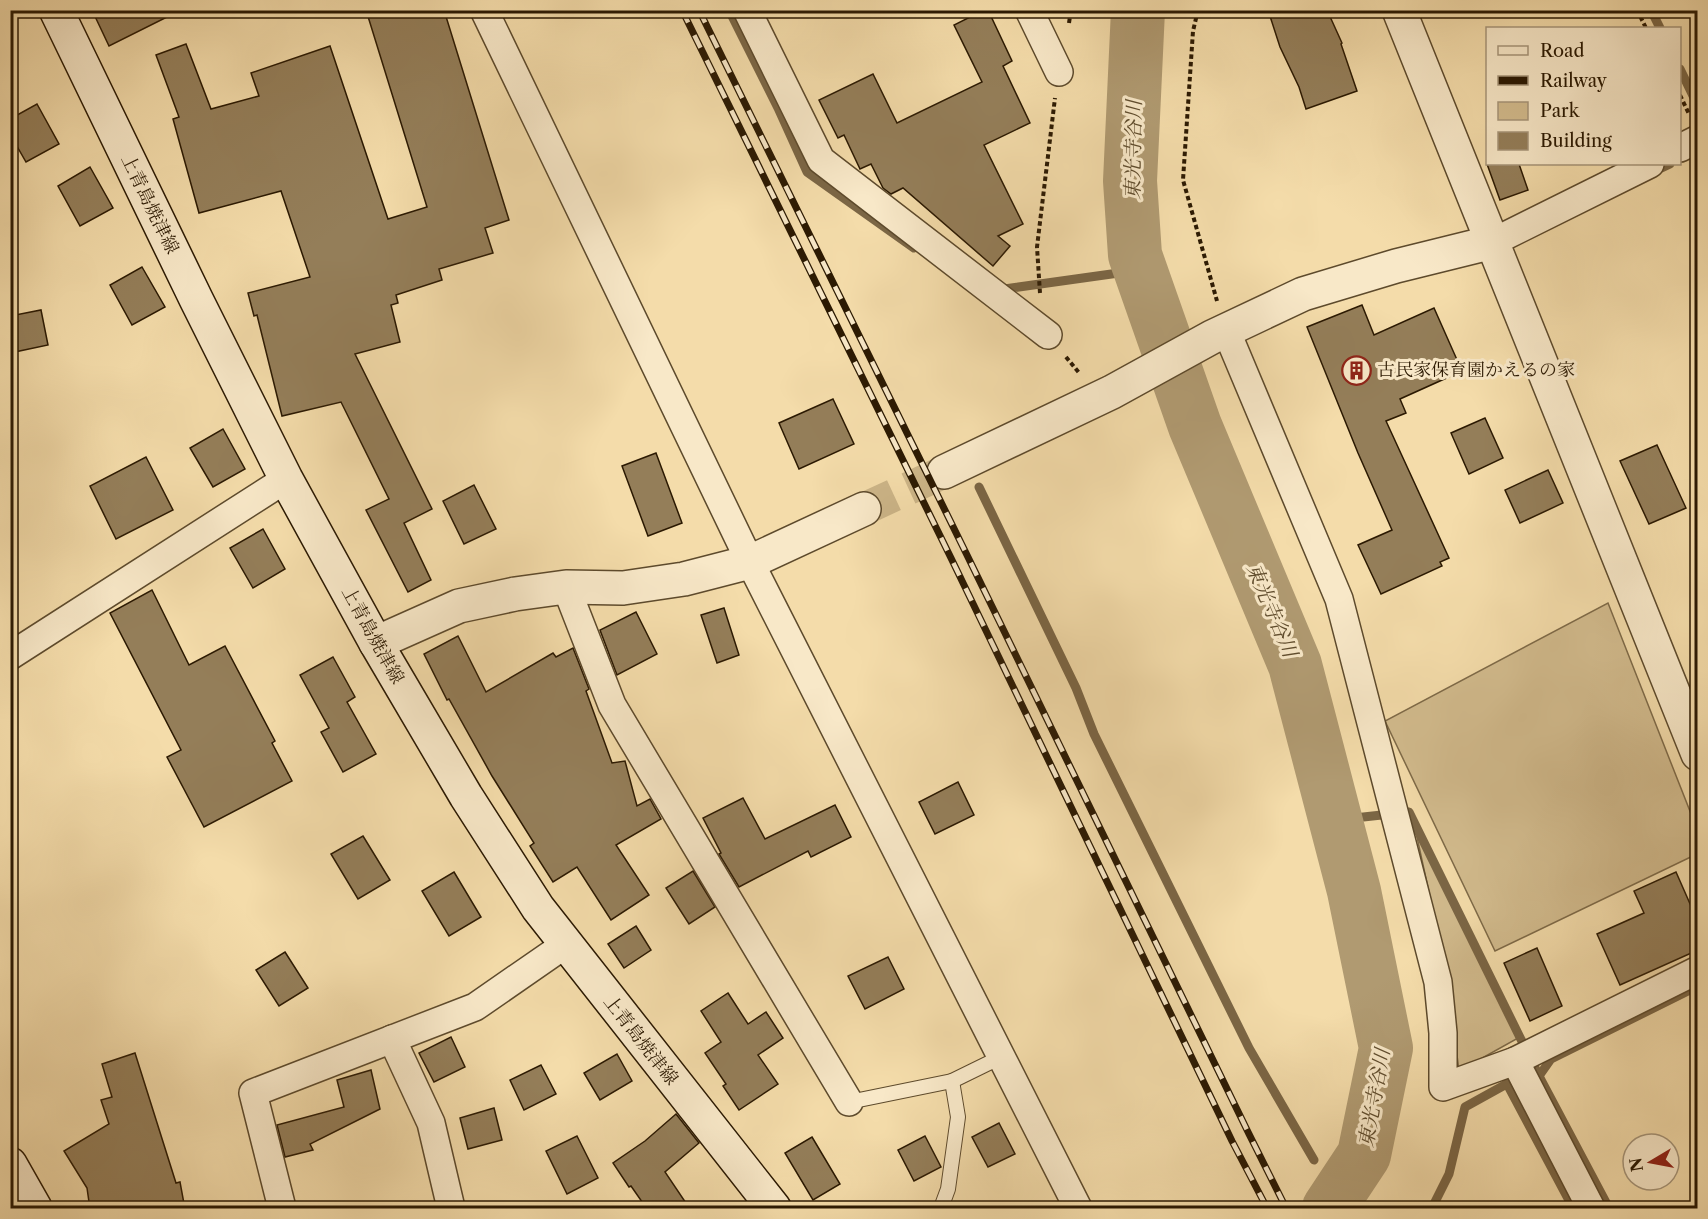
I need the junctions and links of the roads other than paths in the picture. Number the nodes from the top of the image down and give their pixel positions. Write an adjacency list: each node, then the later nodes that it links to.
1 (56, 10): 14 (street, 上青島焼津線)
2 (484, 10): 16 (street)
3 (747, 10): 12 (street)
4 (1029, 10): 6 (street)
5 (1399, 10): 10 (street)
6 (1059, 72)
7 (1698, 140): 8 (street)
8 (1681, 148)
9 (1648, 165): 10 (street)
10 (1493, 242): 11 (street); 20 (street)
11 (1219, 333): 13 (street); 25 (street)
12 (1048, 335)
13 (944, 472)
14 (286, 479): 18 (street, 上青島焼津線); 19 (street)
15 (864, 509): 16 (street)
16 (750, 562): 17 (street); 24 (street)
17 (566, 587): 18 (street); 27 (street)
18 (376, 643): 21 (street, 上青島焼津線)
19 (10, 656)
20 (1698, 754)
21 (566, 944): 23 (street); 32 (street, 上青島焼津線)
22 (1698, 970): 25 (street)
23 (392, 1039): 30 (street); 31 (street)
24 (1001, 1057): 26 (lane); 34 (street)
25 (1515, 1061): 35 (street)
26 (952, 1081): 27 (lane); 33 (lane)
27 (849, 1101)
28 (10, 1164): 29 (street)
29 (35, 1209)
30 (282, 1209)
31 (451, 1209)
32 (774, 1209)
33 (941, 1209)
34 (1078, 1209)
35 (1592, 1209)

